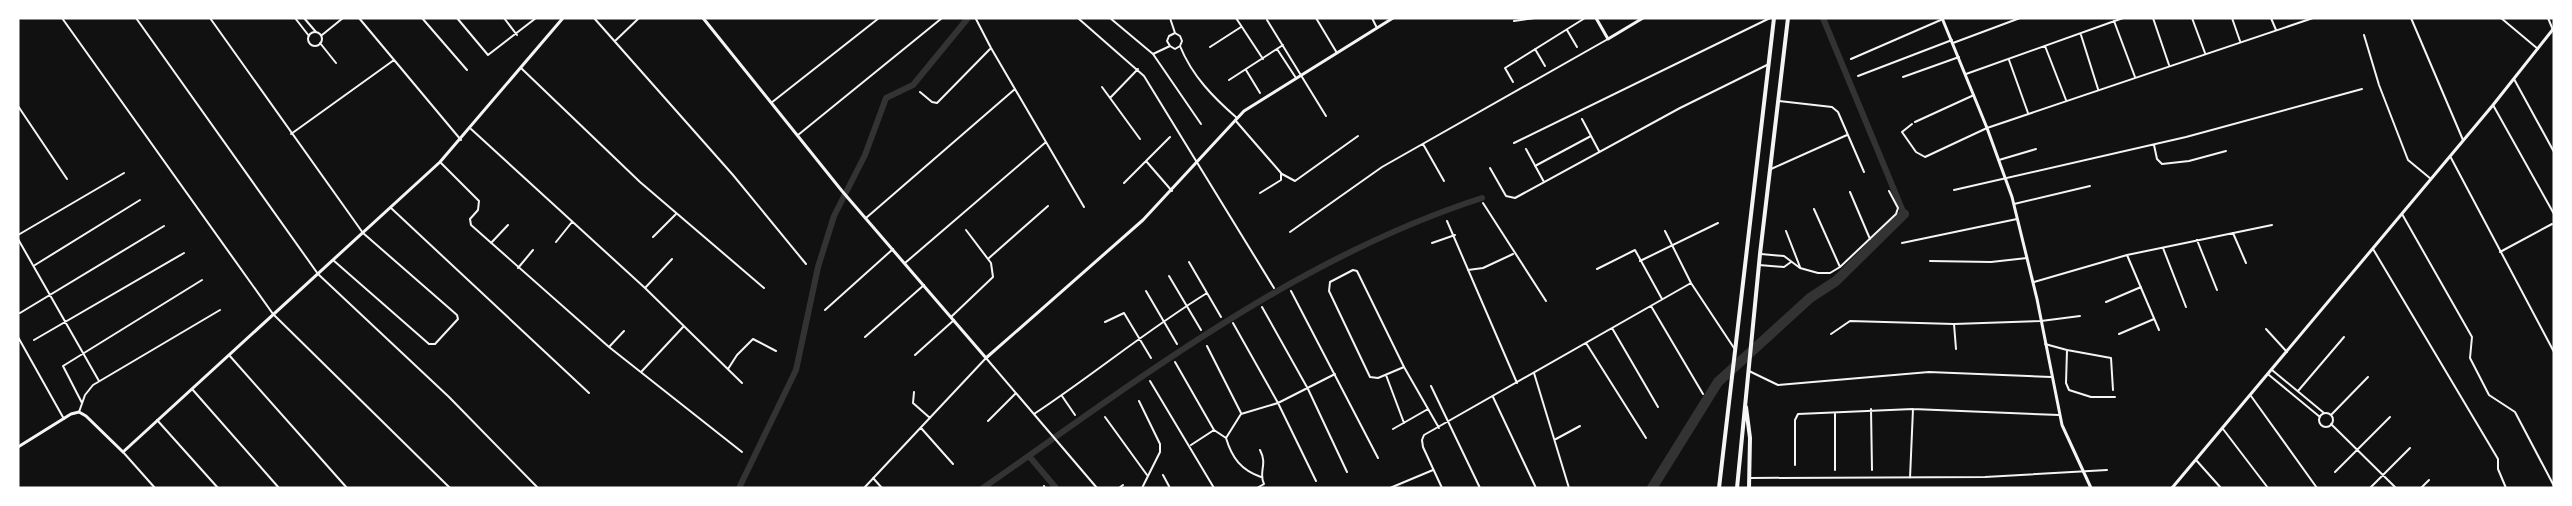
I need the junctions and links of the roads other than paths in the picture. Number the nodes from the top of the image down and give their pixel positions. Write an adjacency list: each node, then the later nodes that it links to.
1 (62, 18): 250 (street)
2 (136, 18): 225 (street)
3 (210, 18): 121 (street)
4 (294, 18): 58 (street)
5 (304, 18): 52 (street)
6 (343, 18): 55 (street)
7 (359, 18): 81 (street)
8 (422, 18): 88 (street)
9 (457, 18): 56 (street)
10 (504, 18): 56 (street)
11 (536, 18): 56 (street)
12 (564, 18): 86 (street)
13 (594, 18): 60 (street)
14 (639, 18): 40 (street)
15 (704, 18): 109 (street)
16 (879, 18): 109 (street)
17 (942, 18): 123 (street)
18 (1110, 18): 76 (street)
19 (1170, 18): 53 (street)
20 (1236, 18): 47 (street)
21 (1316, 18): 74 (street)
22 (1372, 18): 48 (street)
23 (1393, 18): 48 (street)
24 (1535, 18): 45 (street)
25 (1585, 18): 50 (street)
26 (1596, 18): 59 (street)
27 (1642, 18): 59 (street)
28 (1772, 18): 83 (main road); 132 (street)
29 (1788, 18): 108 (main road)
30 (2020, 18): 61 (street)
31 (2123, 18): 46 (street)
32 (2153, 18): 84 (street)
33 (2192, 18): 75 (street)
34 (2232, 18): 62 (street)
35 (2271, 18): 51 (street)
36 (2311, 18): 51 (street)
37 (2411, 18): 129 (street)
38 (2501, 18): 72 (street)
39 (2548, 18): 49 (street)
40 (635, 19): 60 (street)
41 (976, 19): 70 (street)
42 (1079, 19): 87 (street)
43 (1943, 19): 61 (street); 79 (street)
44 (1268, 20): 64 (street)
45 (1514, 21)
46 (2114, 21): 54 (street); 94 (street)
47 (1242, 27): 67 (street); 78 (street)
48 (1377, 28): 74 (street)
49 (2553, 29): 72 (street)
50 (1567, 30): 69 (street); 71 (street)
51 (2276, 30): 62 (street)
52 (316, 32): 55 (street); 58 (street)
53 (1175, 33): 65 (street); 66 (street)
54 (2080, 34): 68 (street); 101 (street)
55 (321, 35): 63 (street)
56 (517, 35)
57 (2364, 35): 151 (street)
58 (309, 36): 63 (street)
59 (1608, 39): 131 (street)
60 (615, 41): 217 (street)
61 (1952, 41): 77 (street); 92 (street)
62 (2241, 41): 75 (street)
63 (320, 43): 82 (street)
64 (1283, 45): 73 (street); 91 (street)
65 (1170, 46): 66 (street); 76 (street)
66 (1180, 46): 114 (street)
67 (1210, 46)
68 (2045, 46): 80 (street); 107 (street)
69 (1577, 47)
70 (991, 48): 100 (street); 103 (street)
71 (1535, 49): 85 (street); 98 (street)
72 (2538, 49): 96 (street)
73 (1277, 50): 78 (street); 95 (street)
74 (1337, 53): 91 (street)
75 (2205, 53): 84 (street)
76 (1153, 54): 117 (street)
77 (1959, 57): 90 (street); 93 (street)
78 (1263, 59): 89 (street)
79 (1851, 59)
80 (2009, 59): 90 (street); 112 (street)
81 (394, 60): 121 (street); 128 (street)
82 (336, 63)
83 (1769, 64): 137 (street); 280 (main road)
84 (2169, 65): 94 (street)
85 (1545, 66)
86 (520, 68): 120 (street); 169 (street)
87 (1138, 69): 106 (street); 143 (street)
88 (467, 70)
89 (1246, 70): 97 (street); 104 (street)
90 (1966, 74): 105 (street)
91 (1303, 75): 95 (street); 113 (street)
92 (1858, 76)
93 (1903, 77)
94 (2135, 77): 101 (street)
95 (1296, 78): 114 (street)
96 (2514, 79): 110 (street); 138 (street)
97 (1229, 80)
98 (1513, 82)
99 (1102, 87): 106 (street)
100 (1015, 89): 130 (street); 172 (street)
101 (2098, 89): 107 (street)
102 (2362, 89): 133 (street)
103 (921, 92)
104 (1260, 93)
105 (1974, 95): 116 (street); 119 (street)
106 (1110, 98): 127 (street)
107 (2066, 100): 112 (street)
108 (1779, 101): 122 (street); 146 (main road)
109 (771, 103): 123 (street)
110 (2493, 105): 129 (street); 171 (street)
111 (18, 106): 150 (street)
112 (2028, 113): 119 (street)
113 (1326, 116)
114 (1236, 119): 143 (street); 149 (street)
115 (1582, 119): 125 (street)
116 (1916, 122)
117 (1201, 124)
118 (1912, 124): 119 (street)
119 (1987, 128): 140 (street)
120 (471, 129): 128 (street); 175 (street)
121 (291, 134): 185 (street)
122 (1847, 135): 146 (street); 147 (street)
123 (797, 136): 172 (street)
124 (1358, 136): 149 (street)
125 (1591, 136): 137 (street); 144 (street)
126 (1170, 137): 141 (street)
127 (1140, 139)
128 (461, 140): 142 (street)
129 (2463, 140): 139 (street)
130 (1046, 142): 167 (street); 215 (street)
131 (1423, 143): 153 (street); 184 (street)
132 (1515, 143)
133 (2154, 145): 136 (street); 152 (street)
134 (1526, 149): 144 (street)
135 (2036, 149): 140 (street)
136 (2226, 151)
137 (1599, 152): 154 (street)
138 (2554, 152)
139 (2450, 156): 151 (street); 202 (street)
140 (1998, 160): 152 (street)
141 (1146, 161): 155 (street); 158 (street)
142 (440, 162): 166 (street); 194 (street)
143 (1199, 162): 158 (street); 234 (street)
144 (1535, 166): 154 (street)
145 (1490, 168): 154 (street)
146 (1771, 169): 205 (main road)
147 (1864, 172)
148 (124, 173): 187 (street)
149 (1281, 173): 161 (street)
150 (67, 179)
151 (2431, 179): 170 (street)
152 (2005, 180): 157 (street); 164 (street)
153 (1444, 181)
154 (1544, 182)
155 (1124, 183)
156 (2090, 186): 164 (street)
157 (1954, 190)
158 (1172, 191): 288 (street)
159 (1888, 191): 191 (street)
160 (1850, 192): 191 (street)
161 (1260, 193)
162 (140, 200): 218 (street)
163 (1483, 203): 204 (street)
164 (2014, 204): 173 (street)
165 (1048, 206): 207 (street)
166 (391, 207): 185 (street); 312 (street)
167 (1084, 207)
168 (1814, 209): 220 (street)
169 (676, 214): 189 (street); 233 (street)
170 (2402, 214): 200 (street); 384 (street)
171 (2554, 214)
172 (866, 218): 199 (street)
173 (2018, 219): 196 (street); 208 (street)
174 (1447, 221): 188 (street)
175 (572, 222): 193 (street); 232 (street)
176 (1718, 223): 197 (street)
177 (2552, 224): 202 (street)
178 (508, 225): 194 (street)
179 (2272, 225): 186 (street)
180 (164, 226): 238 (street)
181 (966, 230): 207 (street)
182 (1665, 231): 197 (street)
183 (1786, 231): 222 (street)
184 (1290, 232)
185 (363, 233): 210 (street); 210 (street)
186 (2233, 233): 192 (street); 216 (street)
187 (18, 235)
188 (1455, 235): 195 (street); 224 (street)
189 (653, 237)
190 (18, 239): 218 (street)
191 (1870, 239): 220 (street)
192 (2198, 240): 198 (street); 235 (street)
193 (556, 242)
194 (490, 243): 221 (street)
195 (1432, 243)
196 (1902, 243)
197 (1674, 246): 211 (street); 229 (street)
198 (2163, 248): 206 (street); 246 (street)
199 (893, 249): 215 (street); 247 (street)
200 (2373, 249): 284 (street); 416 (street)
201 (533, 250): 221 (street)
202 (2500, 252): 285 (street)
203 (184, 253): 258 (street)
204 (1514, 254): 224 (street); 241 (street)
205 (1760, 254): 214 (street); 219 (main road)
206 (2127, 255): 228 (street); 231 (street)
207 (988, 258): 253 (street)
208 (2027, 258): 212 (street); 228 (street)
209 (672, 259): 232 (street)
210 (333, 260): 225 (street)
211 (1640, 261): 223 (street); 240 (street)
212 (1930, 261)
213 (1189, 262): 239 (street)
214 (1791, 262): 219 (street); 222 (street)
215 (905, 263): 230 (street)
216 (2246, 263)
217 (806, 264)
218 (35, 265): 238 (street)
219 (1759, 265): 293 (main road)
220 (1840, 267): 222 (street)
221 (518, 268): 278 (street)
222 (1800, 268)
223 (1597, 269)
224 (1468, 270): 305 (street)
225 (318, 274): 250 (street); 391 (street)
226 (1169, 276): 243 (street)
227 (202, 280): 283 (street)
228 (2034, 282): 256 (street)
229 (1691, 283): 240 (street); 280 (street)
230 (924, 285): 253 (street); 271 (street)
231 (2141, 287): 242 (street); 254 (street)
232 (645, 288): 261 (street)
233 (764, 288)
234 (1274, 288)
235 (2217, 290)
236 (1146, 291): 255 (street)
237 (1291, 291): 297 (street)
238 (51, 293): 249 (street); 258 (street)
239 (1208, 293): 243 (street); 252 (street)
240 (1662, 300): 244 (street)
241 (1546, 301)
242 (2106, 302)
243 (1186, 306): 255 (street); 264 (street)
244 (1651, 306): 262 (street); 314 (street)
245 (1262, 307): 308 (street)
246 (2186, 308)
247 (825, 309)
248 (220, 310): 302 (street)
249 (20, 313)
250 (273, 314): 286 (street); 390 (street)
251 (2080, 316): 256 (street)
252 (1221, 317)
253 (952, 318): 287 (street); 288 (street)
254 (2154, 319): 265 (street); 268 (street)
255 (1164, 320): 269 (street); 275 (street)
256 (2041, 321): 260 (street); 276 (street)
257 (1105, 322): 269 (street)
258 (67, 323): 273 (street); 283 (street)
259 (1233, 323): 322 (street)
260 (1954, 324): 267 (street); 279 (street)
261 (683, 327): 292 (street); 295 (street)
262 (1612, 328): 274 (street); 323 (street)
263 (2266, 329): 284 (street)
264 (1201, 330)
265 (2159, 330)
266 (624, 331): 278 (street)
267 (1831, 334)
268 (2119, 334)
269 (1140, 336): 289 (street); 315 (street)
270 (18, 337): 338 (street)
271 (865, 337)
272 (2344, 337): 310 (street)
273 (34, 340)
274 (1586, 343): 296 (street); 352 (street)
275 (1178, 344)
276 (2045, 344): 281 (street); 300 (street)
277 (1207, 346): 331 (street)
278 (609, 347): 295 (street)
279 (1956, 349)
280 (1735, 350): 385 (main road)
281 (2067, 350): 309 (street); 318 (street)
282 (776, 351): 292 (street)
283 (84, 352): 302 (street); 321 (street)
284 (2287, 352): 294 (street)
285 (2554, 352)
286 (229, 355): 307 (street); 389 (street)
287 (915, 355)
288 (986, 358): 313 (street); 339 (street)
289 (1151, 358)
290 (1175, 362): 350 (street)
291 (1404, 367): 298 (street); 298 (street); 324 (street)
292 (728, 369): 304 (street)
293 (1748, 370): 300 (street); 319 (main road)
294 (2272, 370): 299 (street); 310 (street)
295 (642, 371): 360 (street)
296 (1534, 373): 305 (street); 353 (street)
297 (1335, 374): 308 (street); 361 (street)
298 (1386, 375): 343 (street)
299 (2269, 375): 316 (street); 336 (street)
300 (2051, 377): 333 (street)
301 (2368, 377): 334 (street)
302 (99, 381): 321 (street)
303 (1150, 381): 354 (street)
304 (742, 383)
305 (1517, 383): 317 (street)
306 (1431, 386): 342 (street)
307 (191, 389): 340 (street); 388 (street)
308 (1308, 389): 322 (street); 369 (street)
309 (2112, 390)
310 (2298, 391): 329 (street)
311 (914, 392): 339 (street)
312 (589, 393)
313 (1016, 393): 330 (street); 341 (street)
314 (1703, 393)
315 (1062, 396): 330 (street); 332 (street)
316 (2251, 396): 349 (street); 412 (street)
317 (1492, 397): 342 (street); 404 (street)
318 (2115, 397)
319 (1745, 400): 377 (main road); 406 (main road)
320 (1139, 401): 372 (street)
321 (82, 403): 327 (street)
322 (1278, 403): 331 (street); 380 (street)
323 (1658, 407)
324 (1428, 409): 343 (street); 347 (street)
325 (1871, 409): 326 (street); 328 (street); 367 (street)
326 (1913, 409): 333 (street); 378 (street)
327 (79, 412): 338 (street); 359 (street)
328 (1834, 412): 364 (street); 366 (street)
329 (2324, 413): 334 (street); 336 (street)
330 (1034, 414): 394 (street)
331 (1241, 414): 351 (street)
332 (1075, 415)
333 (2059, 415): 371 (street)
334 (2331, 415): 344 (street)
335 (1104, 417): 372 (street)
336 (2320, 417): 344 (street)
337 (2390, 417): 358 (street)
338 (64, 418): 355 (street)
339 (930, 418): 346 (street)
340 (157, 420): 359 (street); 387 (street)
341 (988, 421)
342 (1449, 422): 347 (street); 403 (street)
343 (1404, 423): 348 (street)
344 (2331, 424): 358 (street)
345 (1580, 426): 353 (street)
346 (921, 428): 363 (street); 376 (street)
347 (1439, 428): 365 (street)
348 (1393, 429)
349 (2223, 429): 362 (street); 411 (street)
350 (1214, 430): 351 (street); 354 (street)
351 (1226, 438): 375 (street)
352 (1646, 438)
353 (1556, 439): 405 (street)
354 (1189, 446): 398 (street)
355 (18, 447)
356 (2410, 448): 374 (street)
357 (1260, 450): 375 (street)
358 (2357, 450): 370 (street); 374 (street)
359 (123, 452): 386 (street)
360 (742, 452)
361 (1378, 458)
362 (2196, 460): 409 (street); 410 (street)
363 (953, 464)
364 (1795, 465)
365 (1433, 470): 383 (street); 402 (street)
366 (1835, 470)
367 (1872, 470)
368 (2107, 470): 371 (street)
369 (1347, 472)
370 (2335, 472)
371 (2083, 473): 378 (street); 408 (street)
372 (1147, 475): 396 (street)
373 (1163, 475): 397 (street)
374 (2384, 475): 413 (street); 414 (street)
375 (1260, 477): 381 (street)
376 (873, 478): 392 (street); 393 (street)
377 (1750, 478): 378 (street); 407 (main road)
378 (1910, 478)
379 (2429, 480): 415 (street)
380 (1316, 481)
381 (1264, 484): 399 (street); 400 (street)
382 (1123, 485): 395 (street)
383 (1400, 486): 401 (street)
384 (2554, 486)
385 (1720, 487)
386 (155, 488)
387 (218, 488)
388 (279, 488)
389 (347, 488)
390 (450, 488)
391 (538, 488)
392 (864, 488)
393 (882, 488)
394 (1097, 488)
395 (1119, 488)
396 (1142, 488)
397 (1170, 488)
398 (1214, 488)
399 (1257, 488)
400 (1266, 488)
401 (1390, 488)
402 (1442, 488)
403 (1480, 488)
404 (1536, 488)
405 (1569, 488)
406 (1737, 488)
407 (1749, 488)
408 (2091, 488)
409 (2173, 488)
410 (2221, 488)
411 (2268, 488)
412 (2317, 488)
413 (2370, 488)
414 (2396, 488)
415 (2421, 488)
416 (2506, 488)

